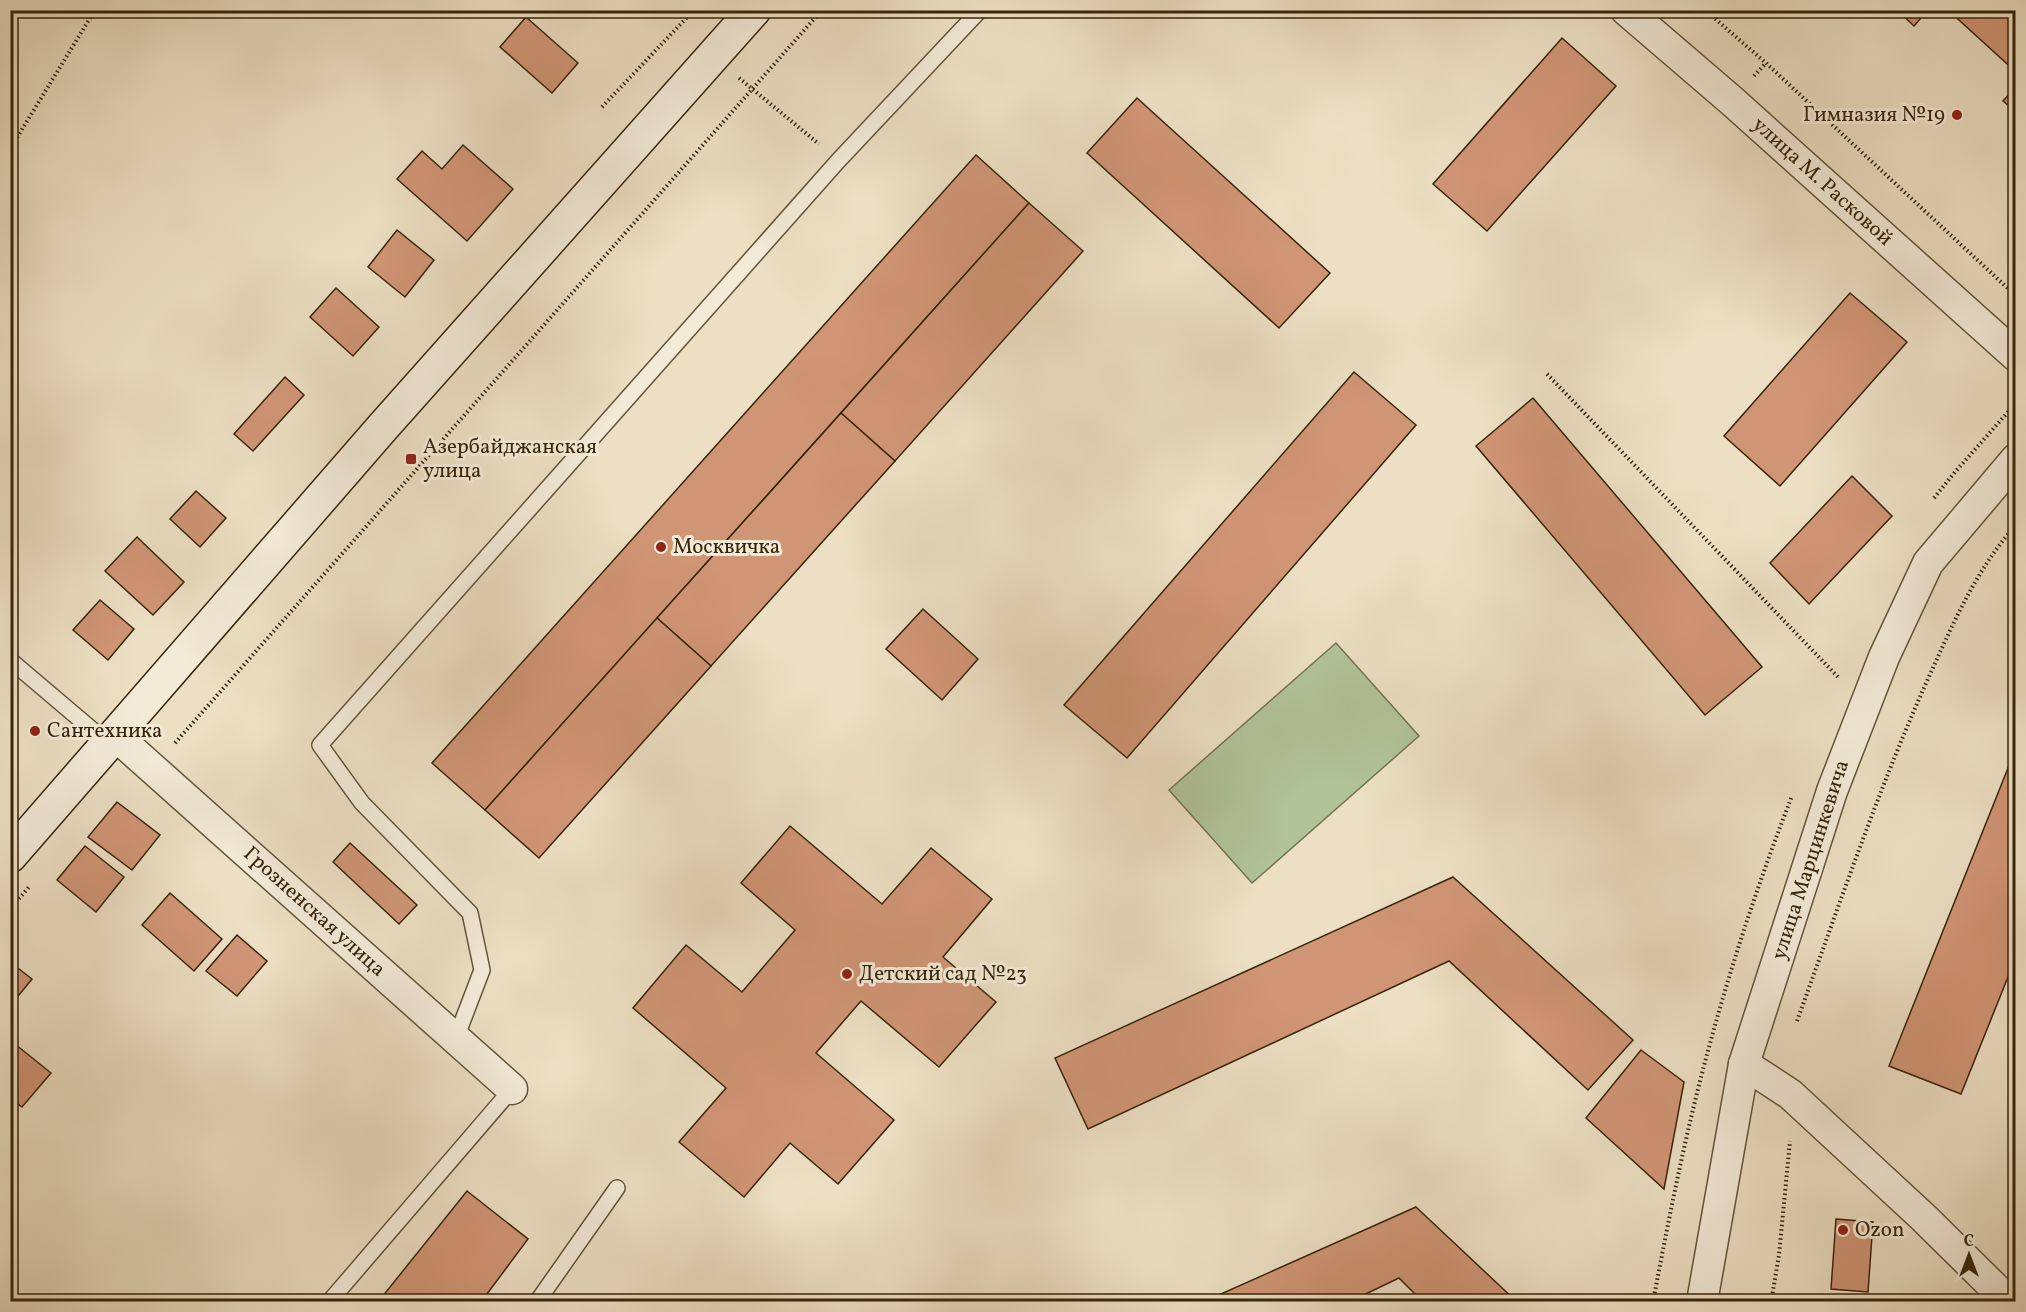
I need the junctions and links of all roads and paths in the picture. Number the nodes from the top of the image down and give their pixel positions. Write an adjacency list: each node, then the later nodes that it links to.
1 (95, 10): 10 (path)
2 (694, 10): 9 (path)
3 (754, 10): 19 (main road)
4 (822, 10): 8 (path)
5 (980, 10): 11 (lane)
6 (1626, 10): 13 (street, улица М. Расковой)
7 (1705, 10): 12 (path)
8 (752, 89): 11 (path); 20 (path)
9 (602, 107)
10 (10, 149)
11 (838, 161): 25 (lane)
12 (2016, 296)
13 (2016, 356)
14 (1547, 374): 18 (path)
15 (2016, 459): 26 (street, улица Марцинкевича)
16 (2016, 525): 24 (path)
17 (10, 660): 19 (lane)
18 (1838, 676)
19 (112, 740): 20 (street, Грозненская улица); 21 (main road)
20 (148, 764): 25 (street, Грозненская улица)
21 (10, 856)
22 (33, 884): 23 (path)
23 (10, 909)
24 (1794, 1030)
25 (456, 1038): 27 (street, Грозненская улица)
26 (1744, 1064): 28 (street); 33 (street, улица Марцинкевича)
27 (512, 1089): 31 (lane)
28 (1790, 1094): 30 (street); 34 (path)
29 (617, 1188): 32 (lane)
30 (2002, 1299)
31 (329, 1302)
32 (537, 1302)
33 (1702, 1302)
34 (1771, 1302)

